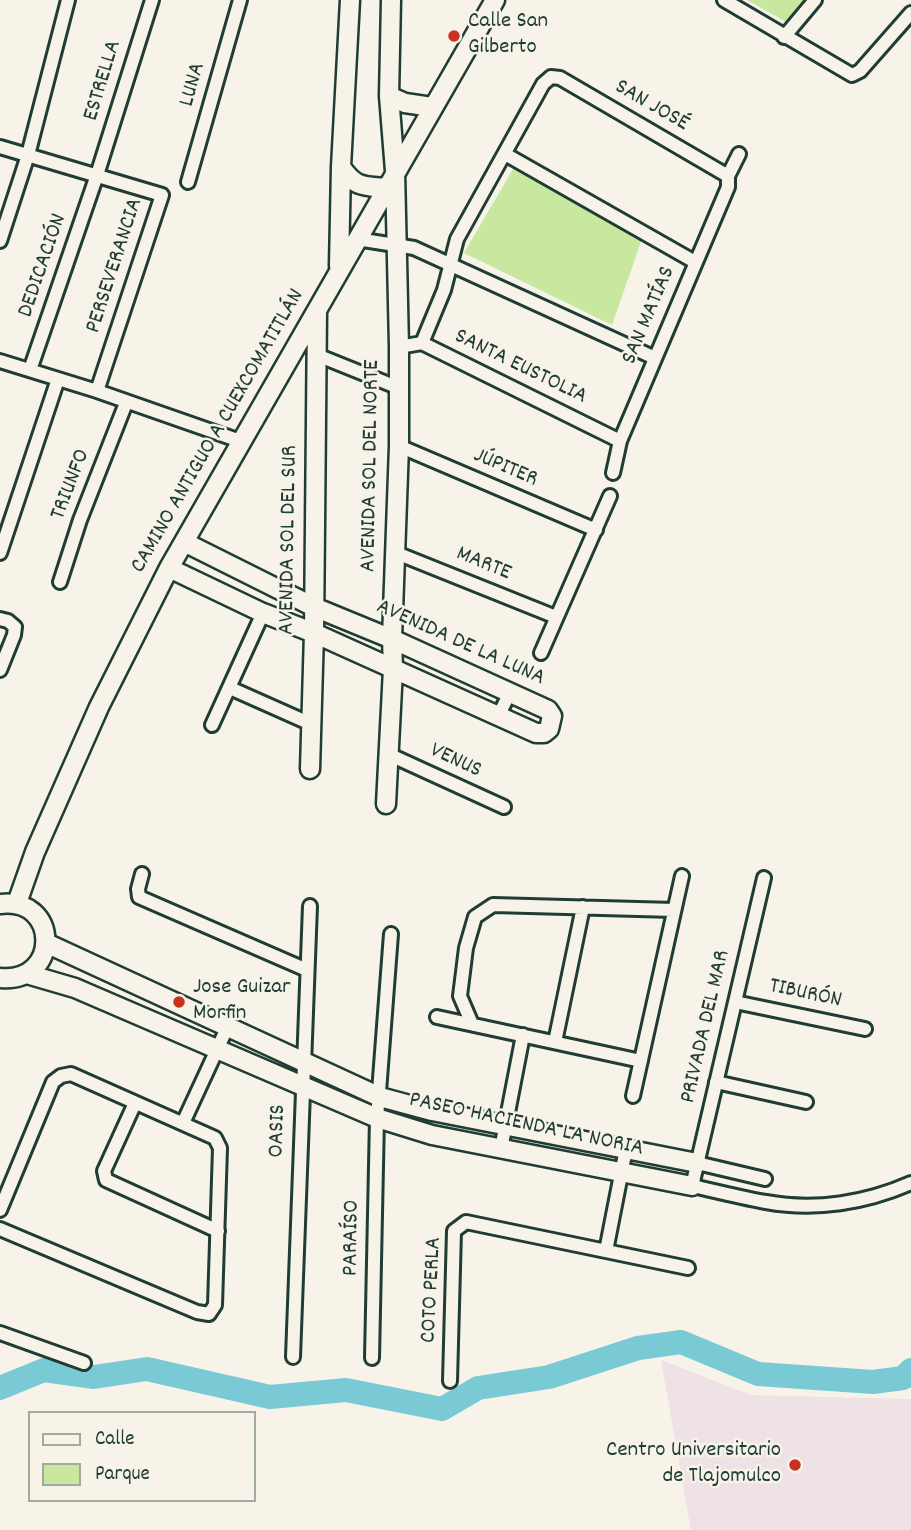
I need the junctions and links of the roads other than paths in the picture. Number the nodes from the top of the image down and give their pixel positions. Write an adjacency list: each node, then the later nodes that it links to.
1 (68, 0): 16 (street)
2 (152, 0): 19 (street, ESTRELLA)
3 (240, 0): 21 (street, LUNA)
4 (350, 0): 17 (street)
5 (391, 0): 11 (street, AVENIDA SOL DEL NORTE)
6 (495, 0): 12 (street, CAMINO ANTIGUO A CUEXCOMATITLÁN)
7 (724, 0): 10 (street)
8 (815, 0): 10 (street)
9 (911, 13): 10 (street)
10 (784, 37)
11 (389, 96): 12 (street); 18 (street, AVENIDA SOL DEL NORTE)
12 (432, 107): 18 (street, CAMINO ANTIGUO A CUEXCOMATITLÁN)
13 (0, 147): 16 (street, PERSEVERANCIA)
14 (505, 154): 20 (street, SAN JOSÉ); 26 (street); 27 (street)
15 (739, 154): 20 (street, SAN MATÍAS)
16 (28, 155): 19 (street, PERSEVERANCIA); 24 (street)
17 (341, 167): 22 (street); 28 (street)
18 (396, 171): 22 (street, CAMINO ANTIGUO A CUEXCOMATITLÁN); 25 (street, AVENIDA SOL DEL NORTE)
19 (97, 175): 35 (street, DEDICACIÓN); 38 (street, PERSEVERANCIA)
20 (728, 176): 26 (street, SAN MATÍAS)
21 (188, 182)
22 (385, 188): 23 (street, CAMINO ANTIGUO A CUEXCOMATITLÁN)
23 (357, 239): 25 (street); 28 (street, CAMINO ANTIGUO A CUEXCOMATITLÁN)
24 (0, 241)
25 (397, 244): 27 (street); 31 (street, AVENIDA SOL DEL NORTE)
26 (695, 262): 33 (street, SAN MATÍAS)
27 (449, 264): 30 (street); 33 (street)
28 (339, 270): 29 (street, CAMINO ANTIGUO A CUEXCOMATITLÁN)
29 (317, 311): 32 (street, AVENIDA SOL DEL SUR); 41 (street, CAMINO ANTIGUO A CUEXCOMATITLÁN)
30 (422, 343): 31 (street, SANTA EUSTOLIA); 40 (street, SANTA EUSTOLIA)
31 (399, 347): 37 (street, AVENIDA SOL DEL NORTE)
32 (317, 355): 37 (street); 51 (street, AVENIDA SOL DEL SUR)
33 (655, 358): 40 (street, SAN MATÍAS)
34 (0, 361): 35 (street)
35 (30, 370): 36 (street)
36 (58, 379): 38 (street); 47 (street)
37 (399, 388): 42 (street, AVENIDA SOL DEL NORTE)
38 (97, 391): 39 (street)
39 (126, 403): 41 (street); 50 (street, TRIUNFO)
40 (620, 441): 43 (street, SAN MATÍAS)
41 (243, 442): 46 (street, CAMINO ANTIGUO A CUEXCOMATITLÁN)
42 (398, 446): 45 (street, JÚPITER); 48 (street, AVENIDA SOL DEL NORTE)
43 (613, 473)
44 (610, 496): 45 (street)
45 (596, 530): 53 (street)
46 (184, 542): 49 (street, CAMINO ANTIGUO A CUEXCOMATITLÁN); 51 (street, AVENIDA DE LA LUNA)
47 (0, 552)
48 (394, 552): 53 (street, MARTE); 56 (street, AVENIDA SOL DEL NORTE)
49 (169, 568): 52 (street, AVENIDA DE LA LUNA); 72 (street, CAMINO ANTIGUO A CUEXCOMATITLÁN)
50 (60, 582)
51 (314, 607): 55 (street, AVENIDA SOL DEL SUR); 56 (street, AVENIDA DE LA LUNA)
52 (263, 613): 55 (street, AVENIDA DE LA LUNA); 60 (street)
53 (556, 617): 57 (street)
54 (0, 618): 59 (street)
55 (314, 633): 58 (street, AVENIDA DE LA LUNA); 63 (street, AVENIDA SOL DEL SUR)
56 (392, 639): 58 (street, AVENIDA SOL DEL NORTE); 61 (street, AVENIDA DE LA LUNA)
57 (541, 653)
58 (393, 669): 62 (street, AVENIDA DE LA LUNA); 65 (street, AVENIDA SOL DEL NORTE)
59 (0, 670)
60 (230, 688): 63 (street); 64 (street)
61 (510, 692): 62 (street); 62 (street, AVENIDA DE LA LUNA)
62 (498, 717)
63 (311, 724): 66 (street, AVENIDA SOL DEL SUR)
64 (212, 725)
65 (388, 754): 67 (street, AVENIDA SOL DEL NORTE); 68 (street, VENUS)
66 (310, 769)
67 (386, 804)
68 (503, 807)
69 (142, 874): 78 (street)
70 (682, 876): 75 (street)
71 (764, 878): 81 (street, PRIVADA DEL MAR)
72 (8, 904): 77 (street)
73 (310, 906): 78 (street, OASIS)
74 (583, 907): 75 (street); 83 (street); 87 (street)
75 (674, 910): 89 (street)
76 (391, 934): 94 (street)
77 (46, 943): 79 (street); 84 (street, PASEO HACIENDA LA NORIA)
78 (307, 970): 90 (street, OASIS)
79 (27, 974): 80 (street); 88 (street, PASEO HACIENDA LA NORIA)
80 (0, 978)
81 (735, 1002): 85 (street, TIBURÓN); 91 (street, PRIVADA DEL MAR)
82 (437, 1017): 83 (street)
83 (472, 1024): 86 (street)
84 (227, 1028): 88 (street); 90 (street, PASEO HACIENDA LA NORIA)
85 (865, 1029)
86 (523, 1035): 87 (street); 99 (street)
87 (555, 1042): 89 (street)
88 (218, 1049): 92 (street, PASEO HACIENDA LA NORIA); 98 (street)
89 (641, 1061): 93 (street)
90 (302, 1062): 92 (street, OASIS); 94 (street, PASEO HACIENDA LA NORIA)
91 (716, 1082): 95 (street); 102 (street, PRIVADA DEL MAR)
92 (302, 1084): 97 (street, PASEO HACIENDA LA NORIA); 113 (street, OASIS)
93 (633, 1096)
94 (380, 1097): 97 (street, PARAÍSO); 99 (street, PASEO HACIENDA LA NORIA)
95 (806, 1102)
96 (135, 1104): 98 (street); 107 (street); 109 (street)
97 (377, 1118): 100 (street, PASEO HACIENDA LA NORIA); 114 (street, PARAÍSO)
98 (183, 1123): 109 (street)
99 (505, 1126): 100 (street); 101 (street, PASEO HACIENDA LA NORIA)
100 (501, 1149): 103 (street, PASEO HACIENDA LA NORIA)
101 (626, 1149): 102 (street, PASEO HACIENDA LA NORIA); 103 (street)
102 (697, 1163): 104 (street, PASEO HACIENDA LA NORIA); 106 (street, PRIVADA DEL MAR)
103 (621, 1172): 106 (street, PASEO HACIENDA LA NORIA); 110 (street)
104 (765, 1179)
105 (911, 1183): 106 (street, PASEO HACIENDA LA NORIA)
106 (691, 1186)
107 (0, 1210)
108 (0, 1229): 109 (street)
109 (218, 1231)
110 (606, 1251): 111 (street, COTO PERLA); 116 (street, COTO PERLA)
111 (688, 1268)
112 (0, 1333): 115 (street)
113 (293, 1357)
114 (372, 1358)
115 (84, 1363)
116 (450, 1381)

